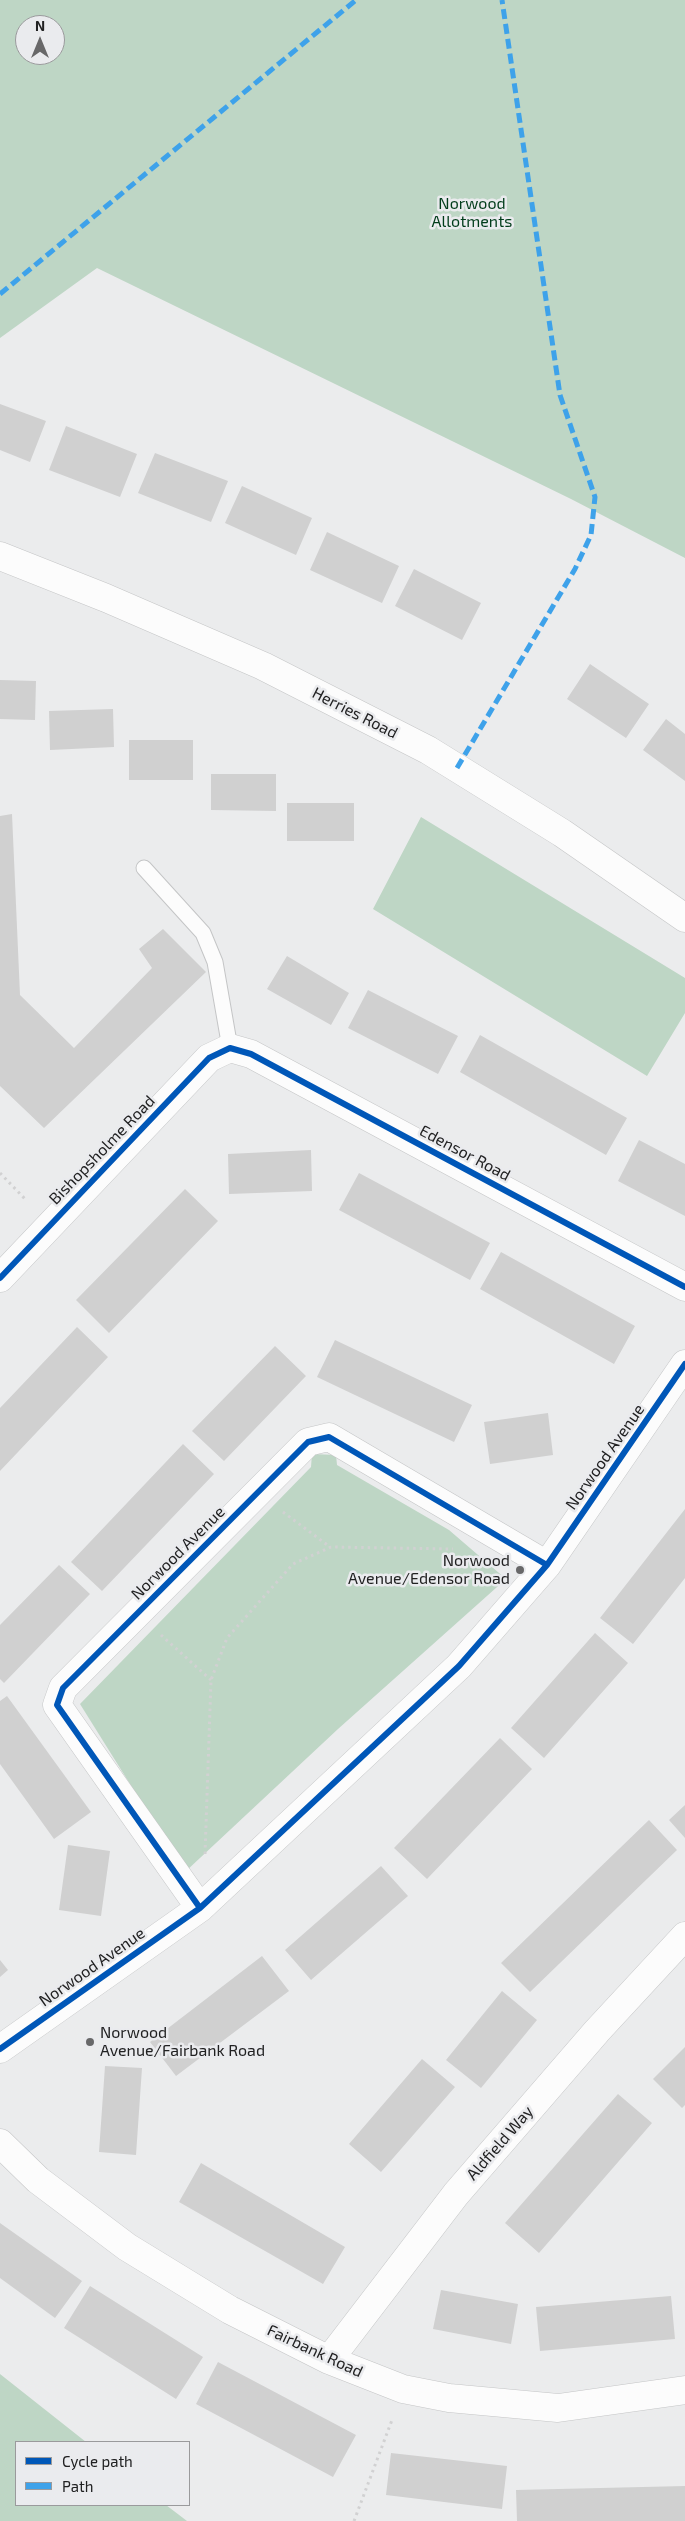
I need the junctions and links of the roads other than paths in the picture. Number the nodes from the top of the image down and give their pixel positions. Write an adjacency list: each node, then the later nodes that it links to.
1 (1, 559): 3 (street, Herries Road)
2 (144, 868): 4 (lane)
3 (685, 918)
4 (230, 1048): 5 (street, Bishopsholme Road); 6 (street, Edensor Road)
5 (0, 1278)
6 (685, 1287)
7 (685, 1364): 8 (street, Norwood Avenue)
8 (547, 1565): 9 (street, Norwood Avenue); 9 (street, Norwood Avenue)
9 (200, 1908): 11 (street, Norwood Avenue)
10 (685, 1936): 13 (street, Aldfield Way)
11 (0, 2049)
12 (0, 2143): 13 (street, Fairbank Road)
13 (329, 2360): 14 (street, Fairbank Road)
14 (685, 2390)

